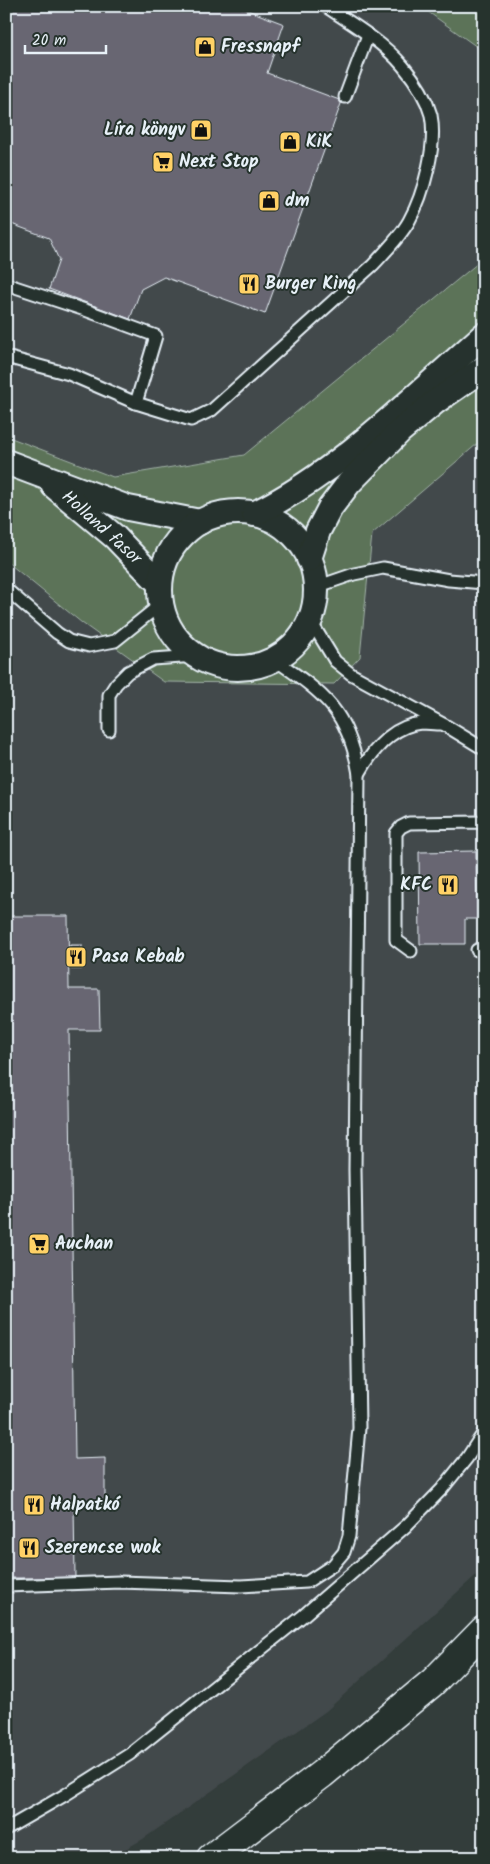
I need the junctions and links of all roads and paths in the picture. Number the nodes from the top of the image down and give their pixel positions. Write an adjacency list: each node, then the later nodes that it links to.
1 (325, 6): 2 (lane)
2 (368, 35): 3 (lane); 8 (lane)
3 (346, 97)
4 (6, 284): 8 (lane)
5 (484, 335): 11 (street)
6 (6, 357): 8 (lane)
7 (484, 368): 13 (street)
8 (136, 404)
9 (6, 462): 10 (street, Holland fasor)
10 (39, 474): 12 (street, Holland fasor); 17 (street, Holland fasor)
11 (254, 514): 12 (street); 13 (street)
12 (200, 522): 17 (street)
13 (309, 559): 15 (street)
14 (484, 583): 15 (lane)
15 (316, 587): 18 (street)
16 (6, 589): 17 (lane)
17 (161, 594): 19 (street)
18 (310, 620): 20 (street); 21 (lane)
19 (196, 656): 20 (street); 22 (lane)
20 (274, 659): 24 (lane)
21 (443, 724): 23 (lane); 24 (lane)
22 (109, 730)
23 (484, 749)
24 (358, 774): 28 (lane)
25 (484, 824): 26 (lane)
26 (411, 951)
27 (484, 1432): 30 (lane)
28 (6, 1586)
29 (484, 1630): 31 (highway)
30 (6, 1829)
31 (211, 1858)

